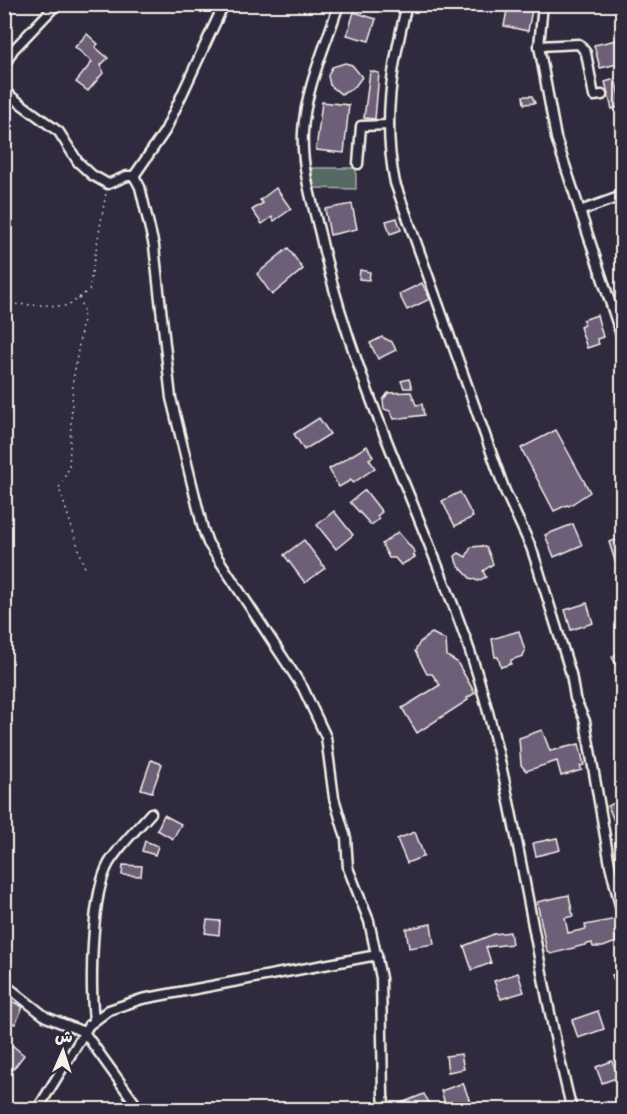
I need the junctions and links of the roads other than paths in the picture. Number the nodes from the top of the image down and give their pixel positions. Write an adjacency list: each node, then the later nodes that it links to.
1 (57, 4): 7 (street)
2 (224, 4): 12 (street)
3 (339, 4): 25 (street)
4 (407, 4): 10 (street)
5 (543, 4): 6 (street)
6 (539, 46): 9 (street); 14 (street)
7 (4, 66)
8 (4, 83): 12 (street)
9 (602, 95)
10 (389, 125): 11 (street); 17 (street)
11 (358, 164)
12 (134, 176): 18 (street)
13 (622, 201): 14 (street)
14 (580, 211): 15 (street)
15 (622, 338)
16 (151, 813): 20 (street)
17 (622, 914)
18 (377, 955): 20 (street); 24 (street)
19 (4, 984): 21 (street)
20 (94, 1020): 21 (street)
21 (84, 1032): 22 (street); 23 (street)
22 (37, 1110)
23 (140, 1110)
24 (386, 1110)
25 (572, 1110)

